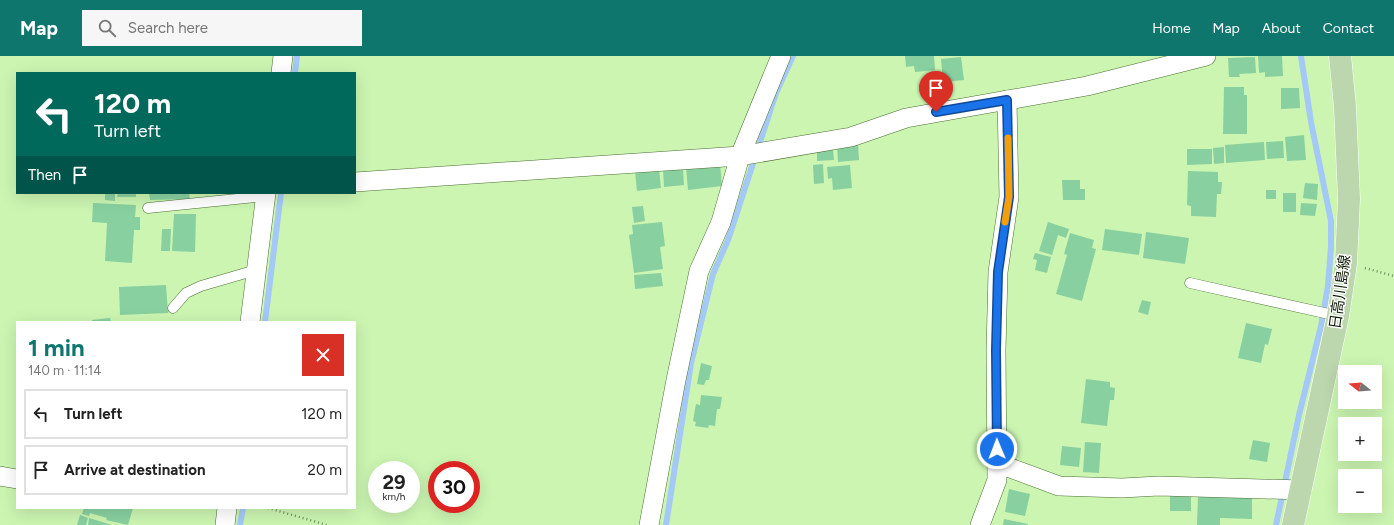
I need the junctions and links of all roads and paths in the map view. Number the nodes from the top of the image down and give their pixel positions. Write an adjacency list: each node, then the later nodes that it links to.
1 (283, 56): 5 (street)
2 (782, 56): 7 (street)
3 (1206, 56): 6 (street)
4 (1340, 56): 11 (main road, 日高川島線)
5 (281, 72)
6 (1007, 100): 7 (street); 18 (street)
7 (740, 156): 8 (street); 26 (street)
8 (356, 182)
9 (265, 195): 10 (lane); 12 (street)
10 (148, 208)
11 (1346, 263): 13 (path); 16 (main road, 日高川島線)
12 (256, 270): 15 (lane); 17 (street)
13 (1394, 276)
14 (1190, 283): 16 (lane)
15 (173, 308)
16 (1338, 316): 21 (main road, 日高川島線)
17 (250, 321)
18 (997, 463): 21 (street); 27 (street)
19 (0, 476): 20 (street)
20 (16, 479)
21 (1302, 490): 28 (main road, 日高川島線)
22 (227, 509): 24 (street)
23 (271, 509): 25 (path)
24 (225, 525)
25 (327, 525)
26 (649, 525)
27 (980, 525)
28 (1294, 525)

